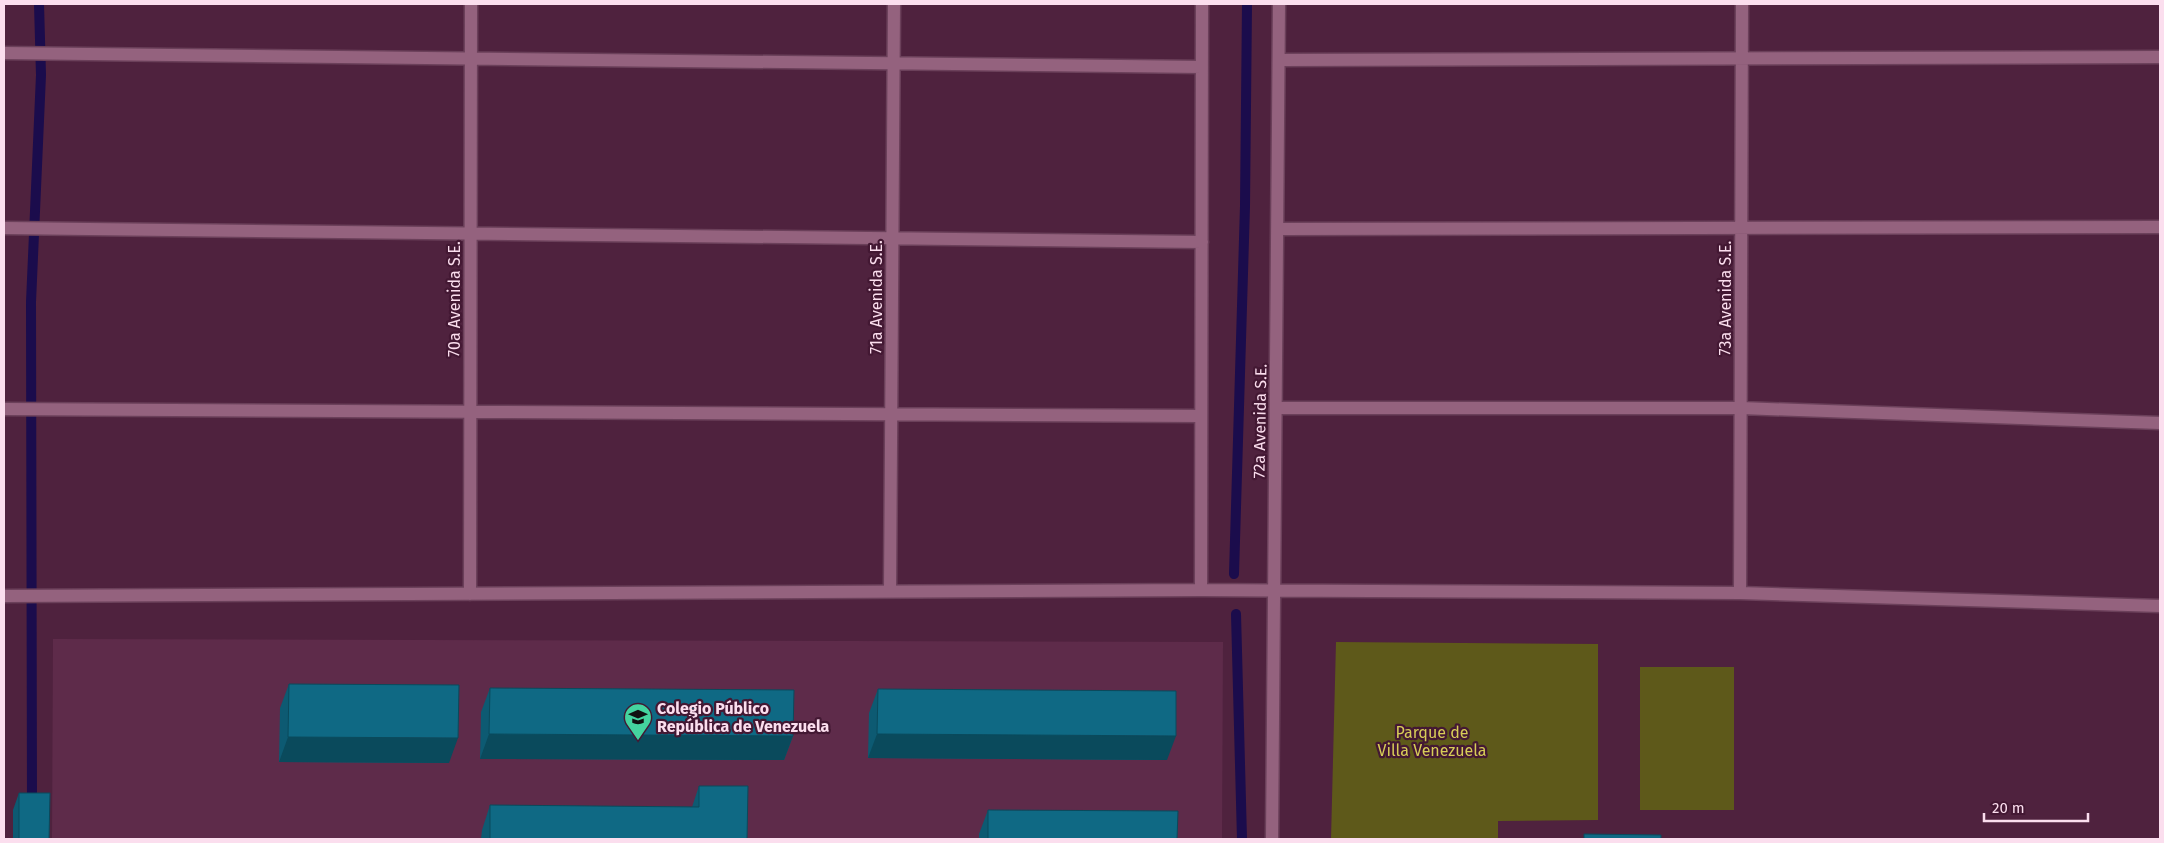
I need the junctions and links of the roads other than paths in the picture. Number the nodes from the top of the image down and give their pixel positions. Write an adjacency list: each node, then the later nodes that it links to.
1 (471, 4): 9 (street, 70a Avenida S.E.)
2 (894, 4): 11 (street, 71a Avenida S.E.)
3 (1202, 4): 12 (street)
4 (1279, 4): 10 (street, 72a Avenida S.E.)
5 (1742, 4): 8 (street, 73a Avenida S.E.)
6 (4, 53): 9 (street)
7 (2160, 57): 8 (street)
8 (1742, 58): 10 (street); 15 (street, 73a Avenida S.E.)
9 (471, 59): 11 (street); 17 (street, 70a Avenida S.E.)
10 (1279, 60): 16 (street, 72a Avenida S.E.)
11 (893, 63): 12 (street); 18 (street, 71a Avenida S.E.)
12 (1202, 67): 19 (street)
13 (2160, 227): 15 (street)
14 (4, 228): 17 (street)
15 (1742, 228): 16 (street); 21 (street, 73a Avenida S.E.)
16 (1278, 229): 20 (street, 72a Avenida S.E.)
17 (471, 234): 18 (street); 23 (street, 70a Avenida S.E.)
18 (892, 238): 19 (street); 24 (street, 71a Avenida S.E.)
19 (1202, 242): 25 (street)
20 (1276, 408): 21 (street); 29 (street, 72a Avenida S.E.)
21 (1741, 408): 26 (street); 30 (street, 73a Avenida S.E.)
22 (4, 409): 23 (street)
23 (470, 411): 24 (street); 31 (street, 70a Avenida S.E.)
24 (892, 414): 25 (street); 27 (street, 71a Avenida S.E.)
25 (1201, 416): 28 (street)
26 (2160, 423)
27 (890, 590): 28 (street); 31 (street)
28 (1201, 590): 29 (street)
29 (1274, 592): 30 (street); 34 (street, 72a Avenida S.E.)
30 (1740, 593): 33 (street)
31 (470, 594): 32 (street)
32 (4, 596)
33 (2160, 606)
34 (1272, 839)

